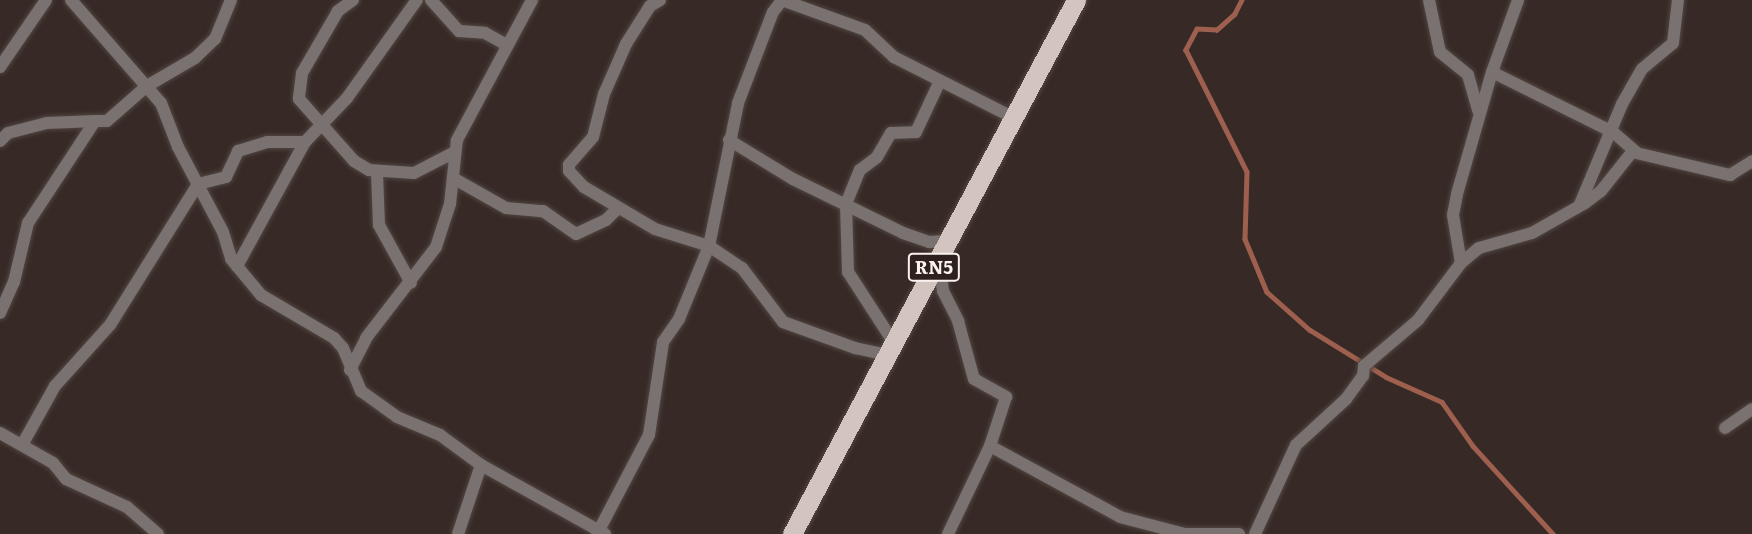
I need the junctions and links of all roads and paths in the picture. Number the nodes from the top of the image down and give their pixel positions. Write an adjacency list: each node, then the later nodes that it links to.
1 (46, 0): 15 (street)
2 (71, 0): 18 (street)
3 (231, 0): 18 (street)
4 (352, 0): 22 (street)
5 (417, 0): 22 (street)
6 (431, 0): 14 (street)
7 (532, 0): 14 (street)
8 (660, 0): 35 (street)
9 (782, 0): 17 (street); 24 (street)
10 (1076, 0): 20 (highway, RN5)
11 (1429, 0): 19 (street)
12 (1518, 0): 16 (street)
13 (1678, 0): 23 (street)
14 (507, 45): 28 (street)
15 (0, 67)
16 (1492, 72): 19 (street); 23 (street)
17 (939, 83): 20 (street); 33 (street)
18 (147, 86): 21 (street); 32 (street)
19 (1479, 116): 38 (street)
20 (1014, 118): 37 (highway, RN5)
21 (95, 121): 25 (street); 41 (street)
22 (324, 124): 26 (street); 30 (street)
23 (1613, 132): 27 (street); 34 (street)
24 (729, 140): 33 (street); 36 (street)
25 (0, 141)
26 (305, 142): 32 (street); 39 (street)
27 (1636, 152): 29 (street); 34 (street)
28 (453, 153): 30 (street); 31 (street)
29 (1752, 161)
30 (377, 173): 40 (street)
31 (453, 178): 35 (street); 40 (street)
32 (198, 184): 39 (street); 47 (street)
33 (846, 204): 37 (street); 42 (street)
34 (1580, 204): 38 (street)
35 (618, 208): 36 (street)
36 (709, 246): 42 (street); 50 (street)
37 (942, 250): 42 (highway, RN5); 48 (street)
38 (1461, 263): 57 (street)
39 (237, 266): 43 (street)
40 (411, 283): 43 (street)
41 (0, 313)
42 (891, 349): 53 (highway, RN5)
43 (350, 370): 49 (street)
44 (1752, 409): 45 (street)
45 (1725, 428)
46 (0, 433): 47 (street)
47 (22, 445): 51 (street)
48 (990, 446): 54 (street); 55 (street)
49 (481, 466): 50 (street); 52 (street)
50 (601, 533)
51 (158, 534)
52 (458, 534)
53 (792, 534)
54 (948, 534)
55 (1186, 534): 56 (street)
56 (1239, 534)
57 (1255, 534)

